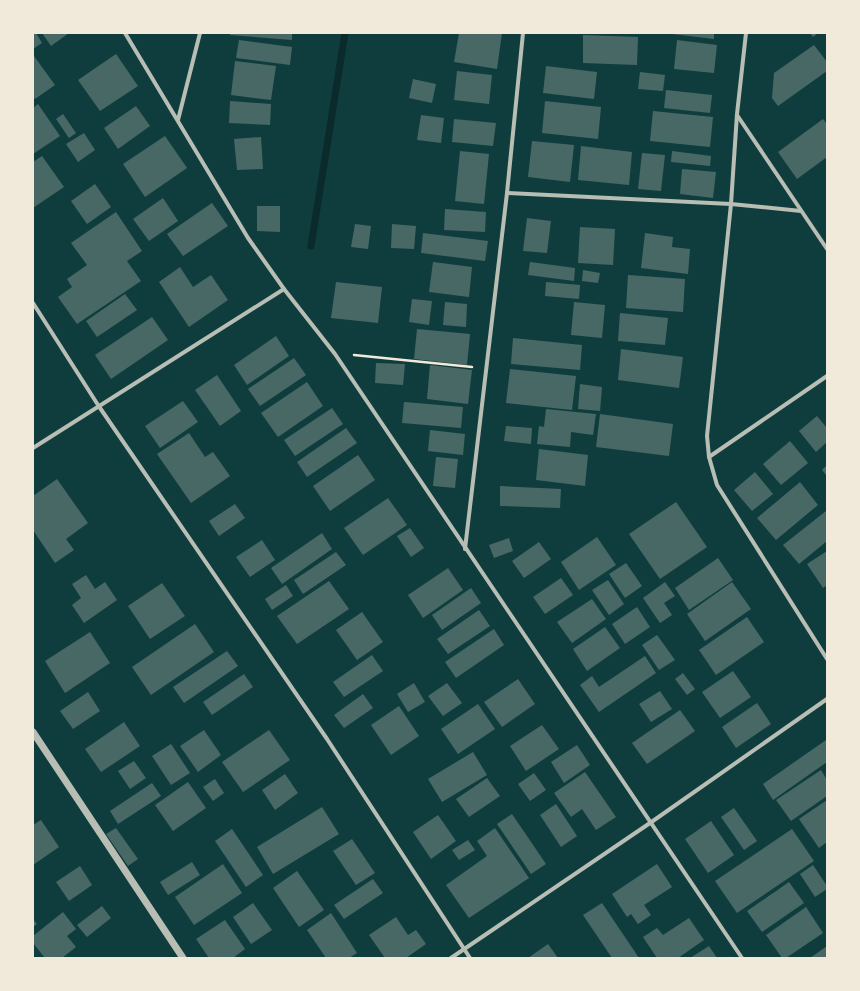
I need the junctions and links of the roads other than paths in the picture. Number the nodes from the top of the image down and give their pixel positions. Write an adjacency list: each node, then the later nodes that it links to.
1 (126, 33): 6 (street)
2 (200, 33): 6 (street)
3 (523, 33): 7 (street)
4 (746, 33): 5 (street)
5 (737, 114): 8 (street); 9 (street)
6 (178, 120): 11 (street)
7 (508, 193): 8 (street); 17 (street)
8 (731, 204): 9 (street); 16 (street)
9 (801, 211): 10 (street)
10 (827, 249)
11 (284, 289): 14 (street); 17 (street)
12 (33, 303): 14 (street)
13 (827, 376): 16 (street)
14 (98, 405): 15 (street); 22 (street)
15 (33, 448)
16 (709, 457): 18 (street)
17 (465, 549): 21 (street)
18 (827, 659)
19 (827, 699): 21 (street)
20 (33, 732): 23 (street)
21 (650, 823): 22 (street); 26 (street)
22 (464, 949): 24 (street); 25 (street)
23 (183, 958)
24 (451, 958)
25 (470, 958)
26 (742, 958)

